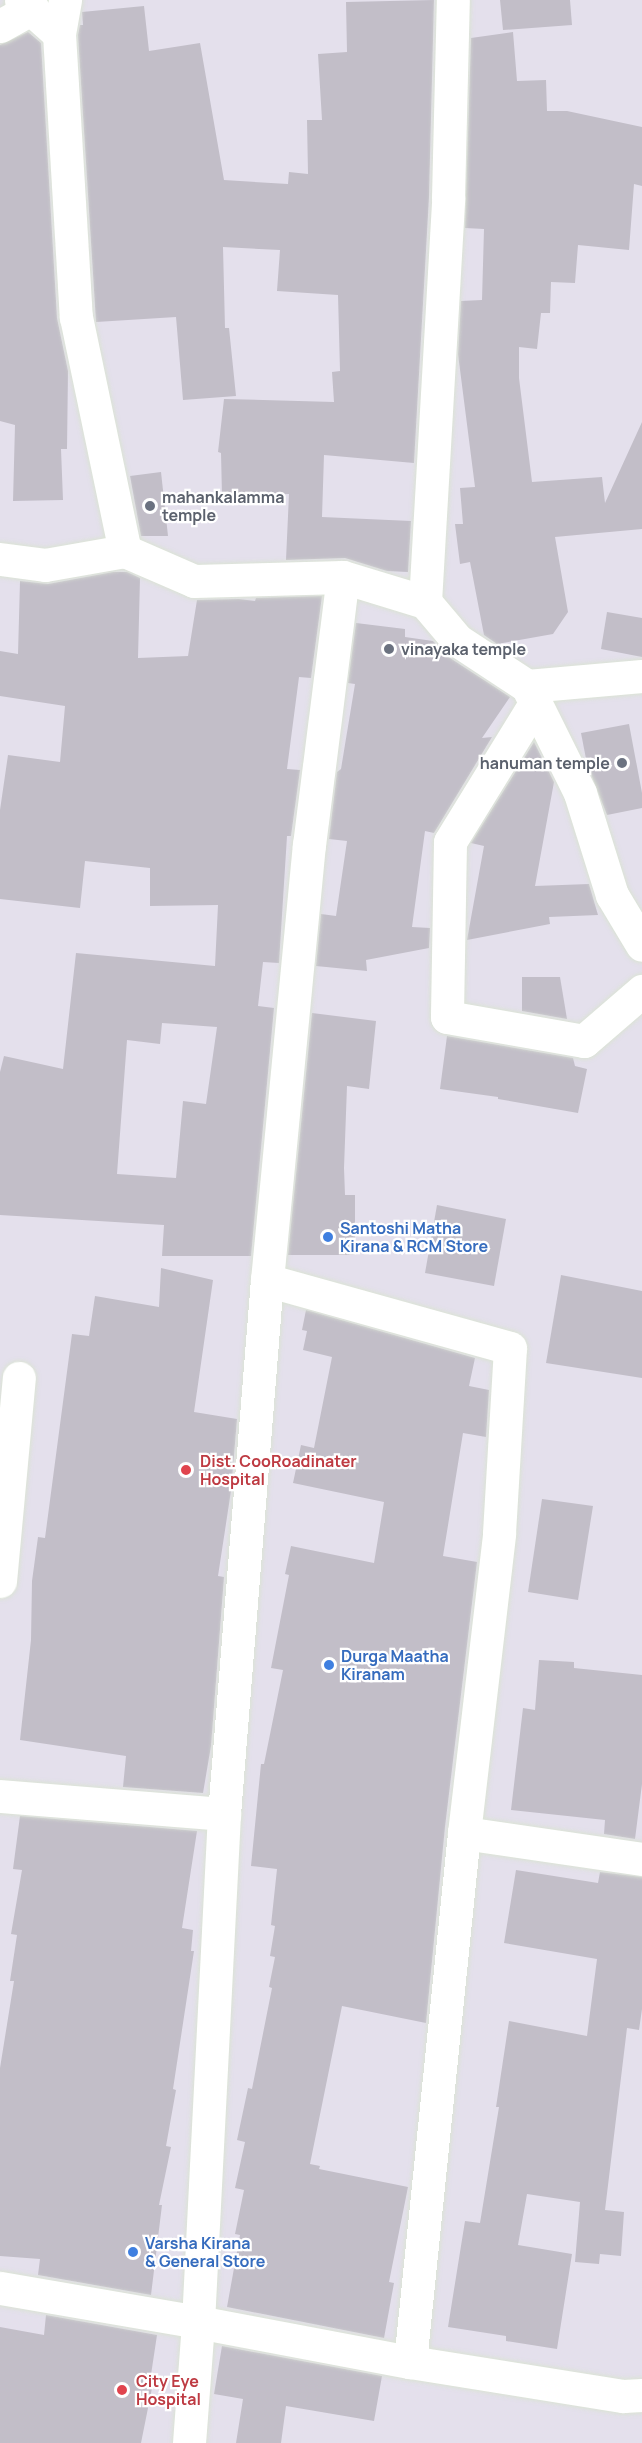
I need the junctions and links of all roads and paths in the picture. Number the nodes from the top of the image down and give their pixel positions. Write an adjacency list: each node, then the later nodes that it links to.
1 (65, 0): 5 (street)
2 (453, 0): 9 (street)
3 (27, 4): 4 (street); 5 (street)
4 (0, 27)
5 (59, 34): 6 (street)
6 (125, 551): 7 (street); 8 (street)
7 (0, 559)
8 (343, 577): 9 (street); 14 (street)
9 (425, 602): 11 (street)
10 (642, 676): 11 (street)
11 (532, 694): 12 (street); 13 (street)
12 (642, 945)
13 (642, 991)
14 (267, 1280): 18 (street); 19 (street)
15 (19, 1378): 16 (street)
16 (0, 1581)
17 (0, 1796): 18 (street)
18 (224, 1814): 22 (street)
19 (464, 1833): 20 (street); 23 (street)
20 (642, 1859)
21 (0, 2288): 22 (street)
22 (198, 2322): 23 (street); 25 (street)
23 (410, 2362): 24 (street)
24 (642, 2395)
25 (189, 2443)

